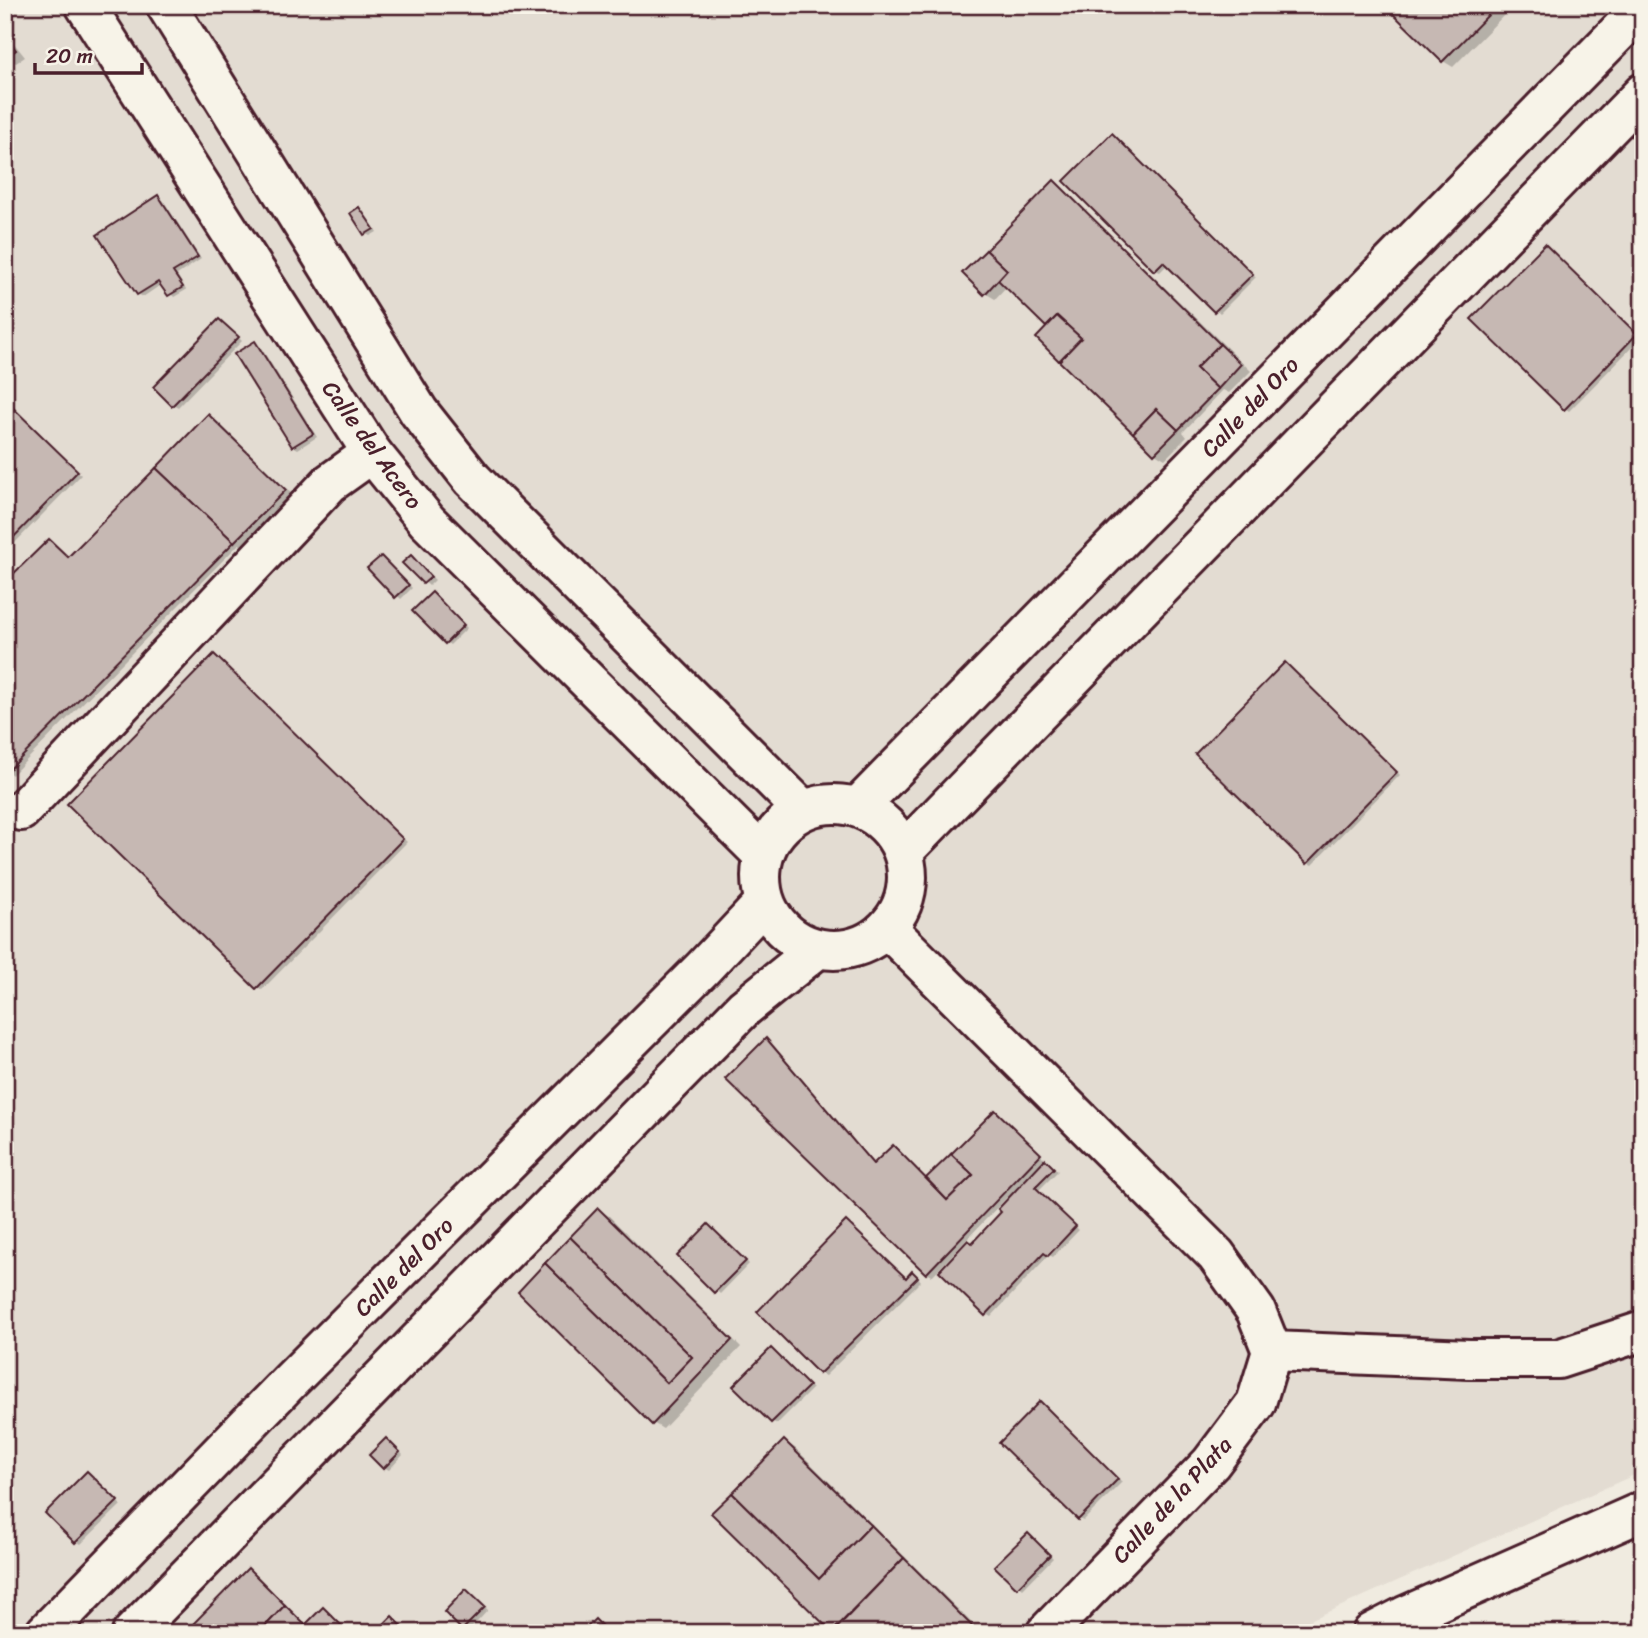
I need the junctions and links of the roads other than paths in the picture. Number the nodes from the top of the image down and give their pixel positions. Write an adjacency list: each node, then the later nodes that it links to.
1 (85, 5): 5 (street, Calle del Acero)
2 (166, 5): 7 (street)
3 (1643, 7): 6 (street, Calle del Oro)
4 (1643, 93): 9 (street)
5 (372, 453): 8 (street); 10 (street, Calle del Acero)
6 (858, 807): 7 (street); 9 (street)
7 (803, 810): 10 (street)
8 (21, 811)
9 (904, 851): 12 (street)
10 (763, 855): 11 (street)
11 (764, 903): 13 (street); 17 (street, Calle del Oro)
12 (888, 929): 13 (street); 15 (street)
13 (816, 950): 18 (street)
14 (1643, 1331): 15 (street)
15 (1272, 1351): 19 (street, Calle de la Plata)
16 (1643, 1511): 20 (street)
17 (45, 1633)
18 (132, 1633)
19 (1046, 1633)
20 (1372, 1633)

